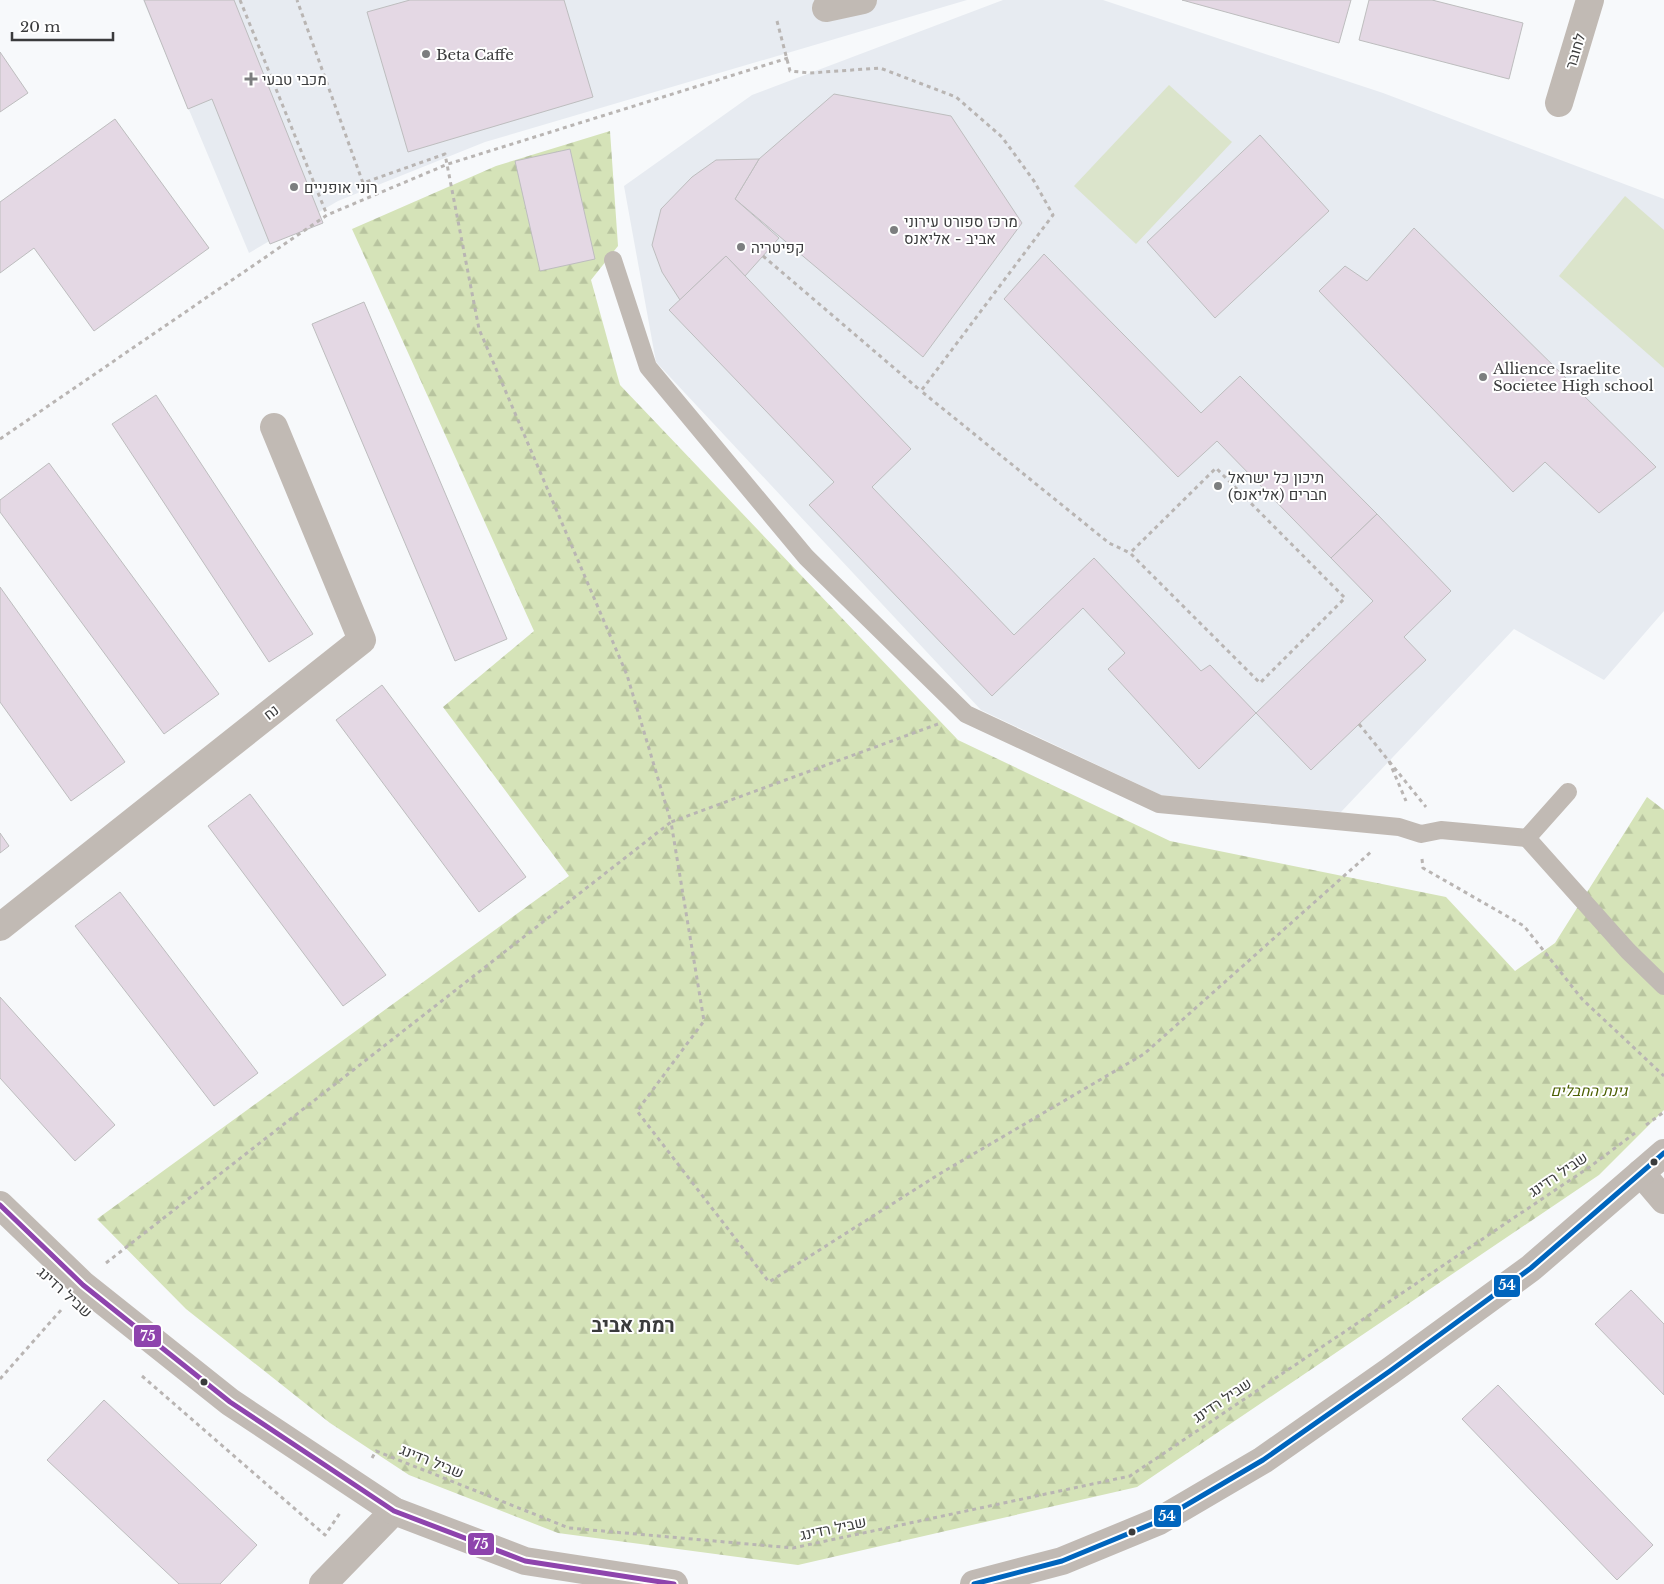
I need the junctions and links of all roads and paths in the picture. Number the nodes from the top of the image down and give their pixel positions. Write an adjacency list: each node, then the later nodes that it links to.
1 (240, 0): 10 (path)
2 (296, 0): 9 (path)
3 (863, 0): 5 (street)
4 (1590, 0): 8 (street, לחובר)
5 (826, 8)
6 (777, 21): 7 (path)
7 (788, 58): 9 (path); 13 (path)
8 (1559, 103)
9 (448, 164): 10 (path); 21 (path)
10 (327, 214): 15 (path)
11 (763, 256): 13 (path)
12 (613, 260): 17 (lane)
13 (921, 391): 16 (path)
14 (274, 427): 26 (street, נח)
15 (0, 439)
16 (1130, 553): 16 (path)
17 (966, 714): 21 (path); 22 (lane)
18 (1359, 724): 19 (path)
19 (1389, 762): 23 (path); 24 (path)
20 (1568, 792): 25 (lane)
21 (671, 822): 22 (path); 34 (path)
22 (1398, 827): 24 (lane)
23 (1442, 830): 24 (lane); 25 (lane)
24 (1421, 834): 28 (path)
25 (1527, 838): 27 (lane)
26 (0, 927)
27 (1664, 986)
28 (1664, 1076)
29 (1664, 1112): 37 (path, שביל רדינג)
30 (1664, 1153): 31 (street)
31 (1641, 1173): 32 (street); 41 (street)
32 (1664, 1200)
33 (0, 1205): 34 (street)
34 (83, 1285): 36 (path); 37 (street)
35 (138, 1372): 37 (path, שביל רדינג)
36 (0, 1379)
37 (357, 1487): 38 (street)
38 (394, 1511): 39 (street); 40 (street)
39 (323, 1584)
40 (674, 1584)
41 (974, 1584)

